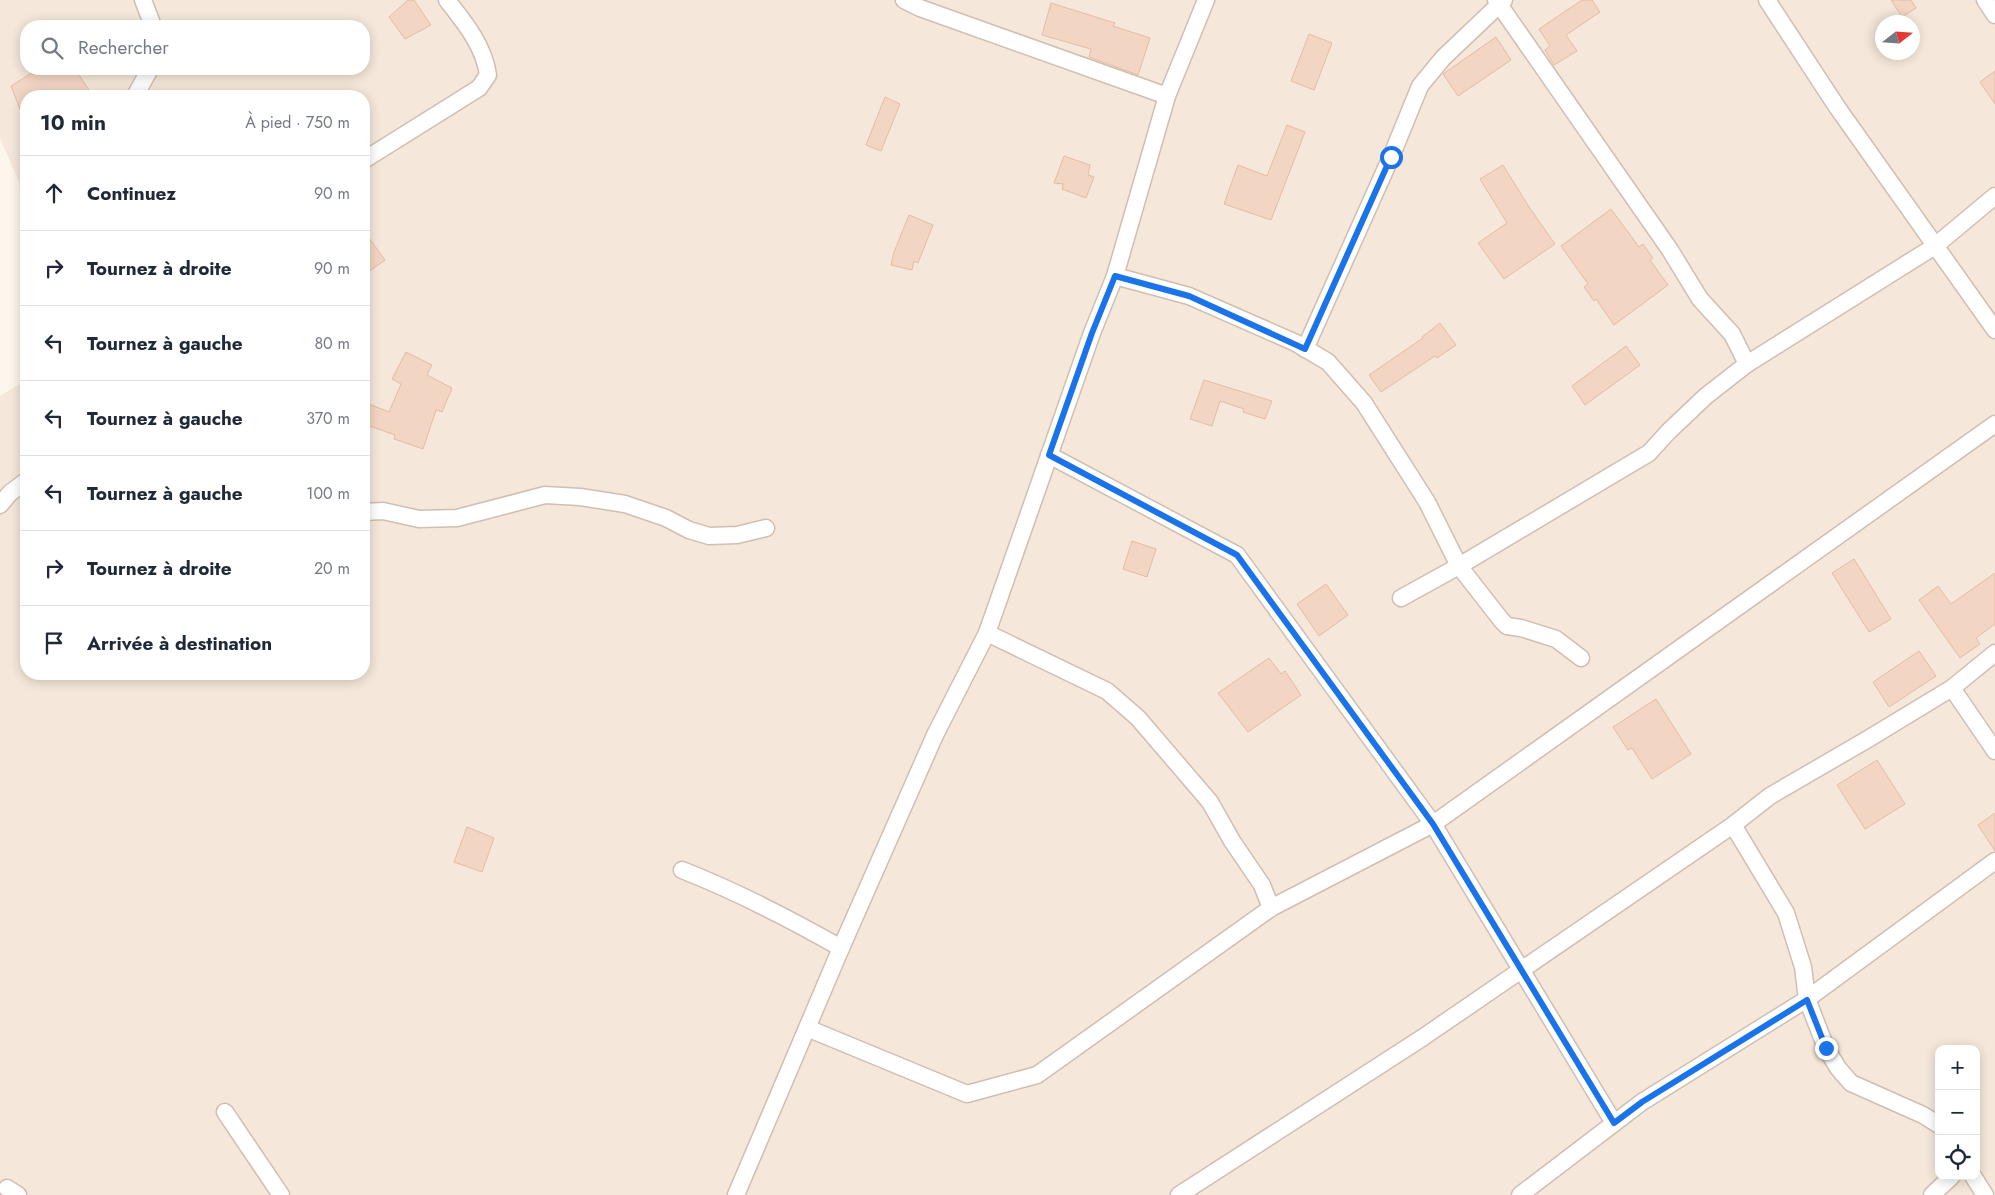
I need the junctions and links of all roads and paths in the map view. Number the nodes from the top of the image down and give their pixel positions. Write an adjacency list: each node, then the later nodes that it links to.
1 (143, 0): 9 (street)
2 (447, 0): 13 (street)
3 (904, 0): 12 (street)
4 (1206, 0): 12 (street)
5 (1767, 0): 15 (street)
6 (1985, 0): 8 (street)
7 (1500, 1): 18 (street); 19 (street)
8 (1995, 16)
9 (151, 20)
10 (147, 75): 11 (street)
11 (138, 90)
12 (1167, 96): 16 (street)
13 (370, 156)
14 (1995, 196): 15 (street)
15 (1935, 246): 17 (street); 19 (street)
16 (1115, 276): 18 (street); 21 (street)
17 (1995, 330)
18 (1305, 349): 26 (street)
19 (1747, 364): 26 (street)
20 (1995, 424): 33 (street)
21 (1049, 455): 28 (street); 33 (street)
22 (20, 486): 23 (street)
23 (0, 504)
24 (370, 512): 25 (street)
25 (766, 528)
26 (1459, 566): 27 (street); 30 (street)
27 (1400, 598)
28 (987, 633): 37 (street); 38 (street)
29 (1995, 653): 31 (street)
30 (1581, 658)
31 (1952, 688): 32 (street); 34 (street)
32 (1995, 751)
33 (1433, 824): 37 (street); 39 (street)
34 (1732, 825): 39 (street); 40 (street)
35 (1995, 861): 40 (street)
36 (682, 870): 38 (street)
37 (1271, 908): 41 (street)
38 (841, 948): 41 (street)
39 (1521, 970): 43 (street); 49 (street)
40 (1807, 1000): 43 (street); 44 (street)
41 (807, 1028): 48 (street)
42 (226, 1112): 47 (street)
43 (1614, 1123): 50 (street)
44 (1935, 1123)
45 (1948, 1180): 51 (street)
46 (1976, 1180): 52 (street)
47 (281, 1195)
48 (736, 1195)
49 (1179, 1195)
50 (1520, 1195)
51 (1932, 1195)
52 (1985, 1195)

